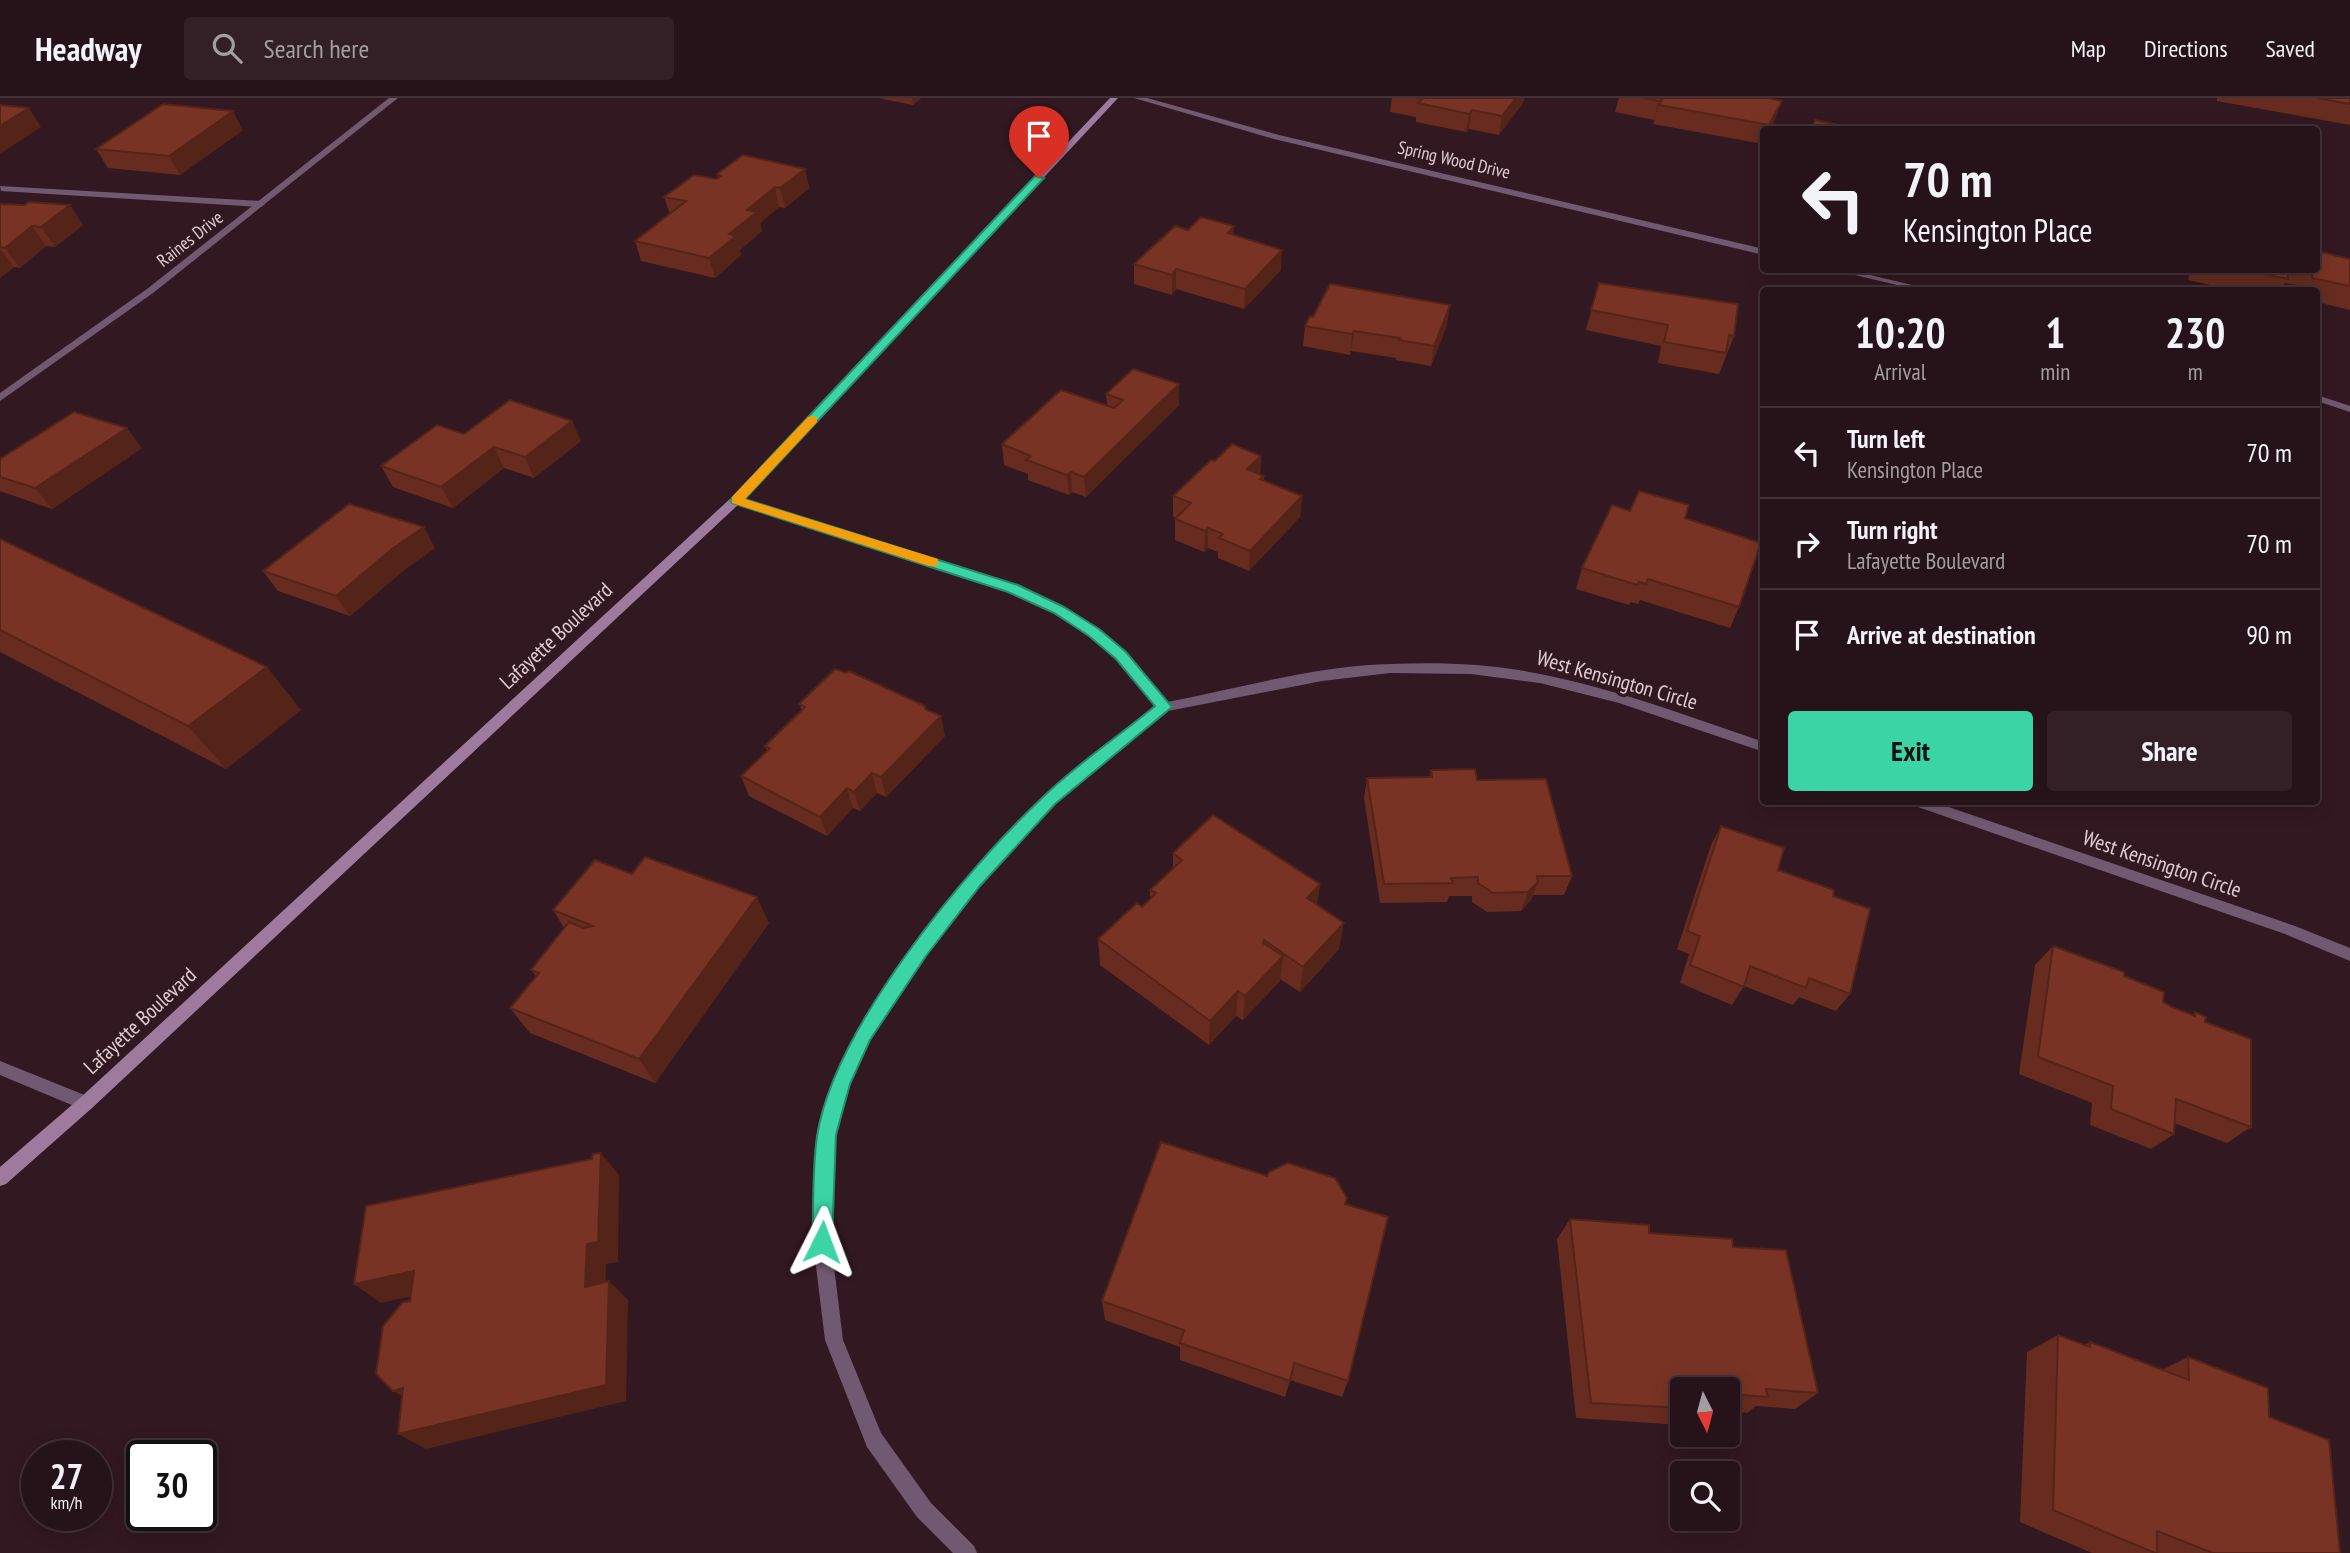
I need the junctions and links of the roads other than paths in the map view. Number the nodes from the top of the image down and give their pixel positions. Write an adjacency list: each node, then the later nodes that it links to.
1 (394, 98): 5 (street, Raines Drive)
2 (1114, 98): 12 (main road, Lafayette Boulevard)
3 (1138, 98): 6 (street, Spring Wood Drive)
4 (1, 188): 5 (street)
5 (261, 204): 9 (street, Raines Drive)
6 (1760, 251)
7 (1852, 273): 8 (street)
8 (1915, 287)
9 (0, 397)
10 (2320, 399): 11 (street)
11 (2350, 409)
12 (736, 500): 13 (street); 18 (main road, Lafayette Boulevard)
13 (1164, 707): 14 (street, West Kensington Circle); 20 (street)
14 (1760, 746)
15 (1929, 805): 16 (street, West Kensington Circle)
16 (2350, 955)
17 (0, 1068): 18 (street)
18 (86, 1103): 19 (main road, Lafayette Boulevard)
19 (0, 1178)
20 (967, 1553)

